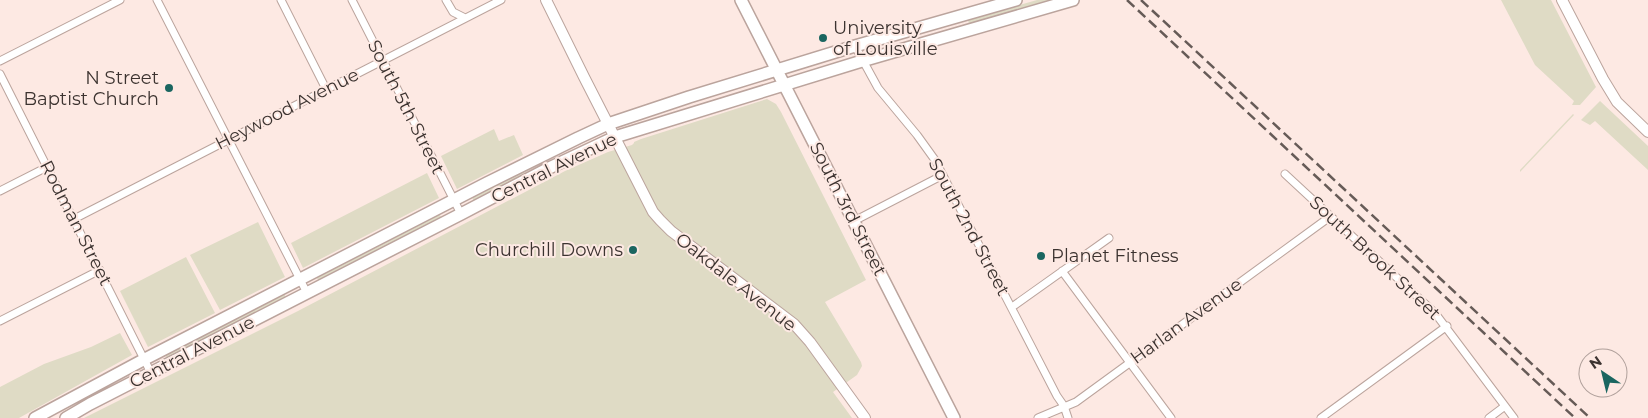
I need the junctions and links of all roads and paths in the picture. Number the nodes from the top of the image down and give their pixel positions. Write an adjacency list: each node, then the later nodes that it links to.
1 (120, 0): 16 (street)
2 (157, 0): 24 (street)
3 (281, 0): 20 (street)
4 (352, 0): 14 (street, South 5th Street)
5 (446, 0): 12 (street)
6 (501, 0): 12 (street, Heywood Avenue)
7 (546, 0): 21 (main road, Oakdale Avenue)
8 (741, 0): 17 (main road, South 3rd Street)
9 (1016, 0): 13 (main road, Central Avenue)
10 (1073, 0): 15 (main road, Central Avenue)
11 (1562, 0): 22 (main road)
12 (465, 18): 14 (street, Heywood Avenue)
13 (855, 46): 15 (street, South 2nd Street); 17 (main road, Central Avenue)
14 (383, 60): 20 (street, Heywood Avenue); 29 (street, South 5th Street)
15 (862, 60): 19 (main road, Central Avenue); 27 (street, South 2nd Street)
16 (0, 61)
17 (777, 70): 19 (main road, South 3rd Street); 21 (main road, Central Avenue)
18 (0, 74): 25 (street, Rodman Street)
19 (784, 84): 23 (main road, Central Avenue); 33 (main road, South 3rd Street)
20 (326, 89): 24 (street, Heywood Avenue)
21 (608, 124): 23 (main road, Oakdale Avenue); 29 (main road, Central Avenue)
22 (1648, 132)
23 (615, 137): 30 (main road, Central Avenue); 49 (main road, Oakdale Avenue)
24 (228, 140): 32 (street, Heywood Avenue); 37 (street)
25 (47, 167): 28 (street); 32 (street, Rodman Street)
26 (1284, 174): 31 (street, South Brook Street)
27 (944, 175): 33 (street); 39 (street, South 2nd Street)
28 (0, 191)
29 (454, 200): 30 (street, South 5th Street); 37 (main road, Central Avenue)
30 (461, 214): 38 (main road, Central Avenue)
31 (1331, 216): 41 (street, South Brook Street); 43 (street, Harlan Avenue)
32 (74, 219): 35 (street, Rodman Street)
33 (854, 221): 50 (main road, South 3rd Street)
34 (1109, 238): 36 (street)
35 (100, 270): 40 (street); 42 (street, Rodman Street)
36 (1062, 271): 39 (street); 43 (street)
37 (300, 278): 38 (street); 42 (main road, Central Avenue)
38 (307, 293): 44 (main road, Central Avenue)
39 (1012, 307): 45 (street, South 2nd Street)
40 (0, 321)
41 (1446, 326): 46 (street, South Brook Street); 54 (street)
42 (145, 358): 44 (street, Rodman Street); 47 (main road, Central Avenue)
43 (1130, 362): 45 (street, Harlan Avenue); 53 (street)
44 (151, 373): 48 (main road, Central Avenue)
45 (1064, 406): 51 (street, Harlan Avenue); 52 (street, South 2nd Street)
46 (1505, 406): 55 (street); 56 (street, South Brook Street)
47 (35, 418)
48 (66, 418)
49 (865, 418)
50 (954, 418)
51 (1038, 418)
52 (1068, 418)
53 (1171, 418)
54 (1321, 418)
55 (1489, 418)
56 (1514, 418)

